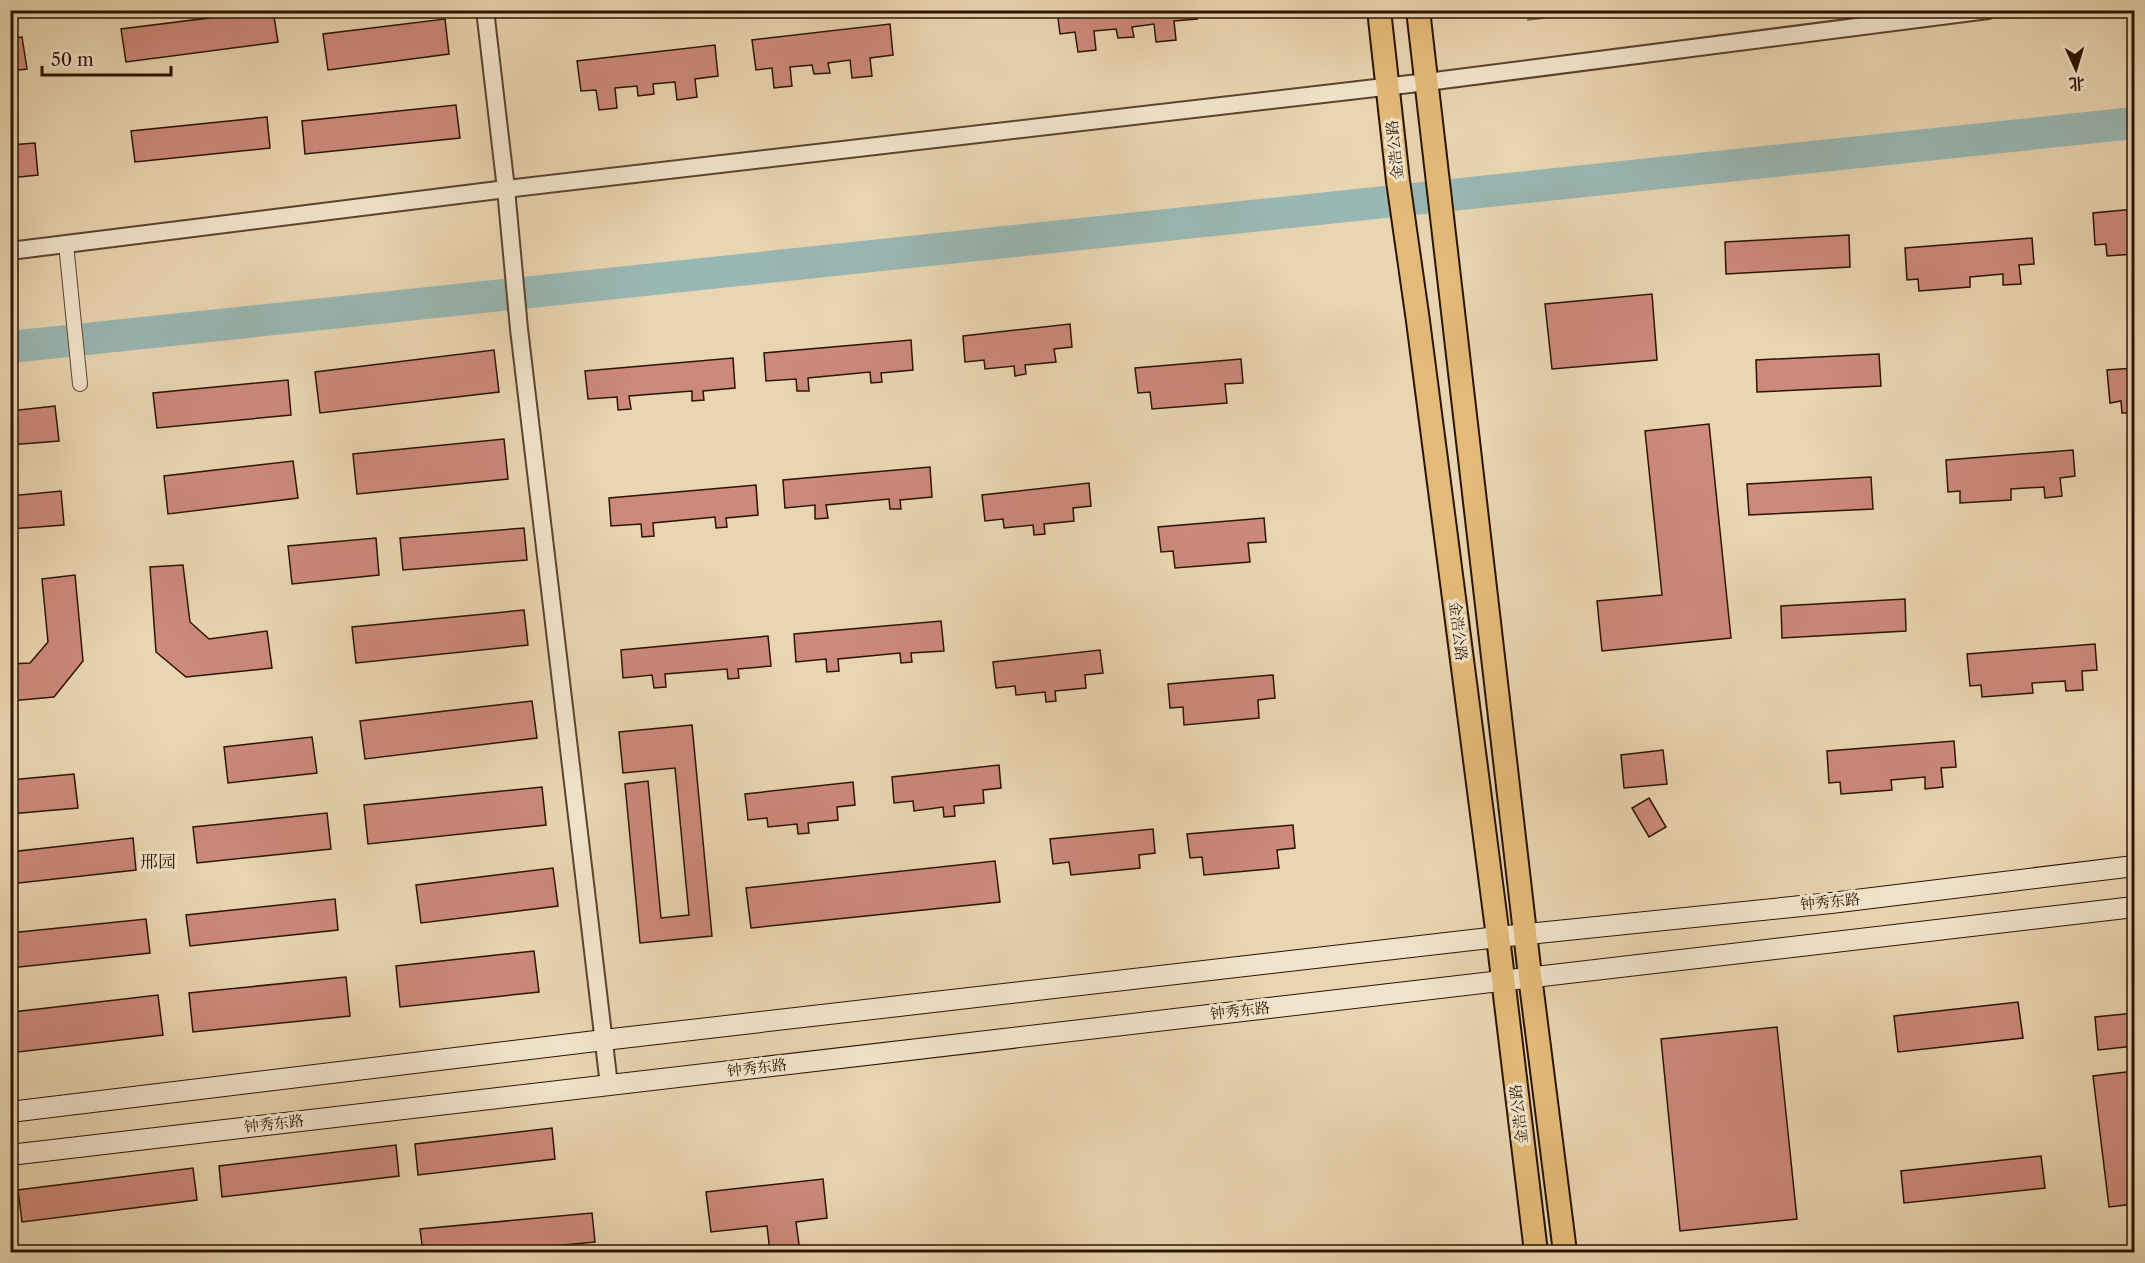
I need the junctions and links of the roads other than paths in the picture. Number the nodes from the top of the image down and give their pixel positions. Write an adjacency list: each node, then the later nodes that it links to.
1 (485, 10): 7 (street)
2 (1379, 10): 6 (main road, 金浩公路)
3 (1418, 10): 5 (main road)
4 (1988, 10): 5 (street)
5 (1427, 82): 6 (street); 13 (main road)
6 (1388, 86): 7 (street); 14 (main road, 金浩公路)
7 (506, 189): 8 (street); 17 (street)
8 (66, 244): 9 (street); 10 (street)
9 (10, 251)
10 (79, 379)
11 (2134, 866): 13 (main road, 钟秀东路)
12 (2134, 907): 15 (main road)
13 (1526, 933): 14 (main road, 钟秀东路); 15 (main road)
14 (1498, 937): 16 (main road, 金浩公路); 17 (main road)
15 (1530, 976): 16 (main road, 钟秀东路); 22 (main road)
16 (1503, 980): 18 (main road, 钟秀东路); 21 (main road, 金浩公路)
17 (603, 1040): 18 (street); 19 (main road)
18 (609, 1085): 20 (main road, 钟秀东路)
19 (10, 1112)
20 (10, 1155)
21 (1536, 1252)
22 (1565, 1252)

